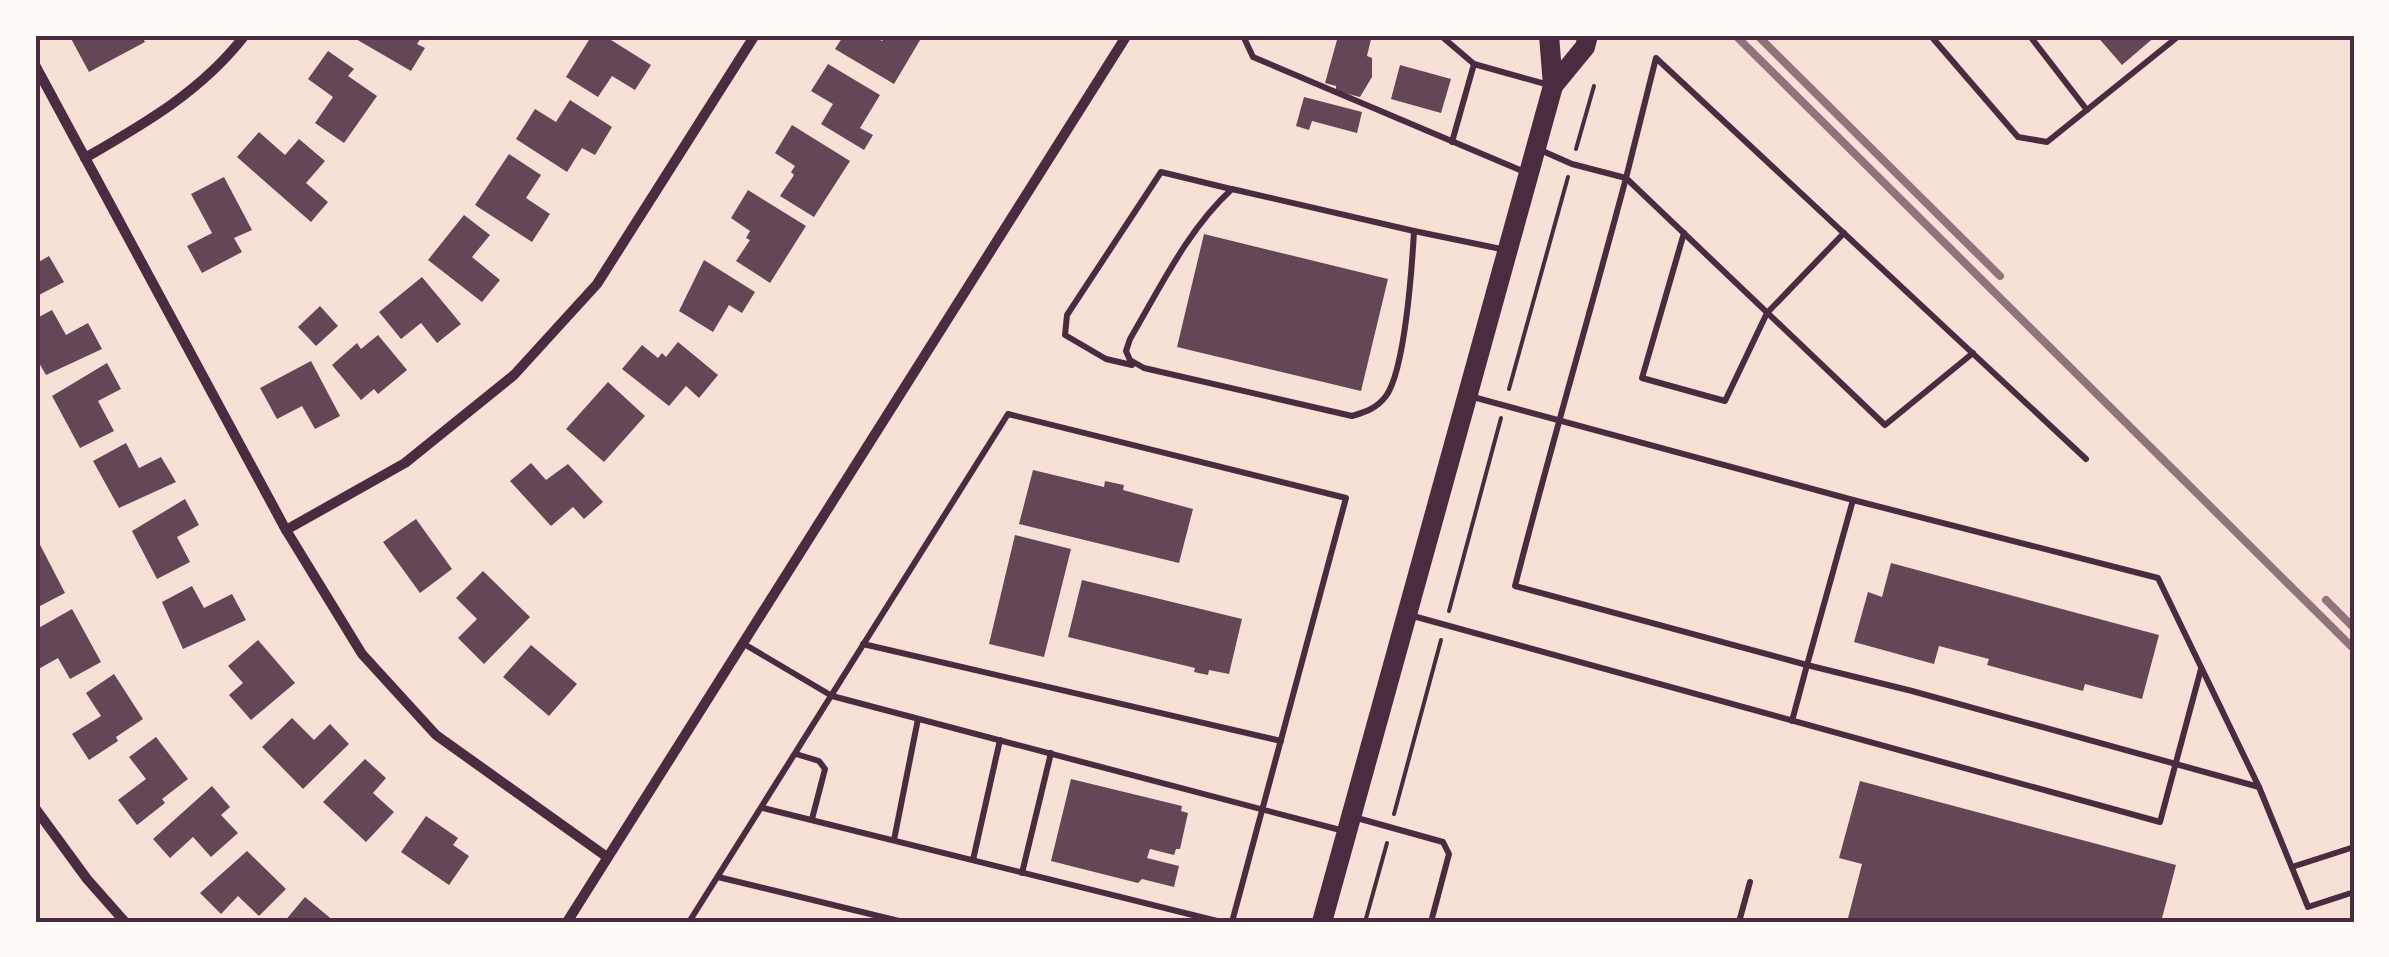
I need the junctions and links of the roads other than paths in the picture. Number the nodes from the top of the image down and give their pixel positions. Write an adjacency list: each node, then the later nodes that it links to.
1 (245, 35): 17 (street)
2 (755, 35): 32 (street)
3 (1127, 35): 34 (street)
4 (1247, 35): 15 (lane)
5 (1440, 35): 11 (lane)
6 (1549, 35): 13 (main road)
7 (1588, 35): 13 (main road)
8 (1930, 35): 14 (lane)
9 (2028, 35): 14 (lane)
10 (2180, 35): 14 (lane)
11 (1474, 64): 13 (lane); 15 (lane)
12 (35, 65): 17 (street)
13 (1553, 86): 16 (main road)
14 (2087, 110)
15 (1452, 142): 18 (lane)
16 (1536, 148): 18 (main road); 19 (lane)
17 (85, 158): 32 (street)
18 (1528, 174): 24 (main road)
19 (1626, 178): 22 (lane); 23 (lane); 29 (lane)
20 (1232, 190): 21 (lane); 27 (lane); 27 (lane)
21 (1414, 231): 24 (lane); 27 (lane)
22 (1684, 233): 25 (lane); 25 (lane)
23 (1844, 233): 25 (lane); 26 (lane)
24 (1507, 250): 28 (main road)
25 (1767, 313): 26 (lane)
26 (1972, 353): 30 (lane)
27 (1144, 368)
28 (1467, 396): 29 (lane); 33 (main road)
29 (1557, 422): 31 (lane); 36 (lane)
30 (2086, 459)
31 (1853, 500): 36 (lane); 37 (lane)
32 (286, 530): 54 (street)
33 (1407, 614): 40 (lane); 51 (main road)
34 (743, 643): 38 (lane); 54 (street)
35 (862, 644): 38 (lane); 42 (lane); 42 (lane)
36 (1807, 665): 40 (lane); 45 (lane)
37 (2202, 668): 45 (lane); 46 (lane)
38 (832, 696): 39 (lane); 43 (lane)
39 (918, 719): 41 (lane); 52 (lane)
40 (1792, 722): 45 (lane)
41 (1000, 740): 44 (lane); 55 (lane)
42 (1281, 741): 49 (lane)
43 (796, 754): 48 (lane); 50 (lane)
44 (1051, 754): 49 (lane); 57 (lane)
45 (2174, 765): 46 (lane)
46 (2258, 788): 56 (lane)
47 (35, 808): 61 (street)
48 (763, 808): 50 (lane); 58 (lane)
49 (1262, 808): 51 (lane); 66 (lane)
50 (812, 819): 52 (lane)
51 (1349, 824): 67 (main road); 68 (lane)
52 (894, 840): 55 (lane)
53 (2354, 846): 56 (lane)
54 (607, 857): 62 (street)
55 (973, 860): 57 (lane)
56 (2292, 867): 60 (lane)
57 (1022, 872): 65 (lane)
58 (718, 877): 63 (lane); 64 (lane)
59 (1750, 882): 69 (lane)
60 (2354, 892)
61 (125, 922)
62 (567, 922)
63 (690, 922)
64 (903, 922)
65 (1221, 922)
66 (1232, 922)
67 (1322, 922)
68 (1431, 922)
69 (1739, 922)

